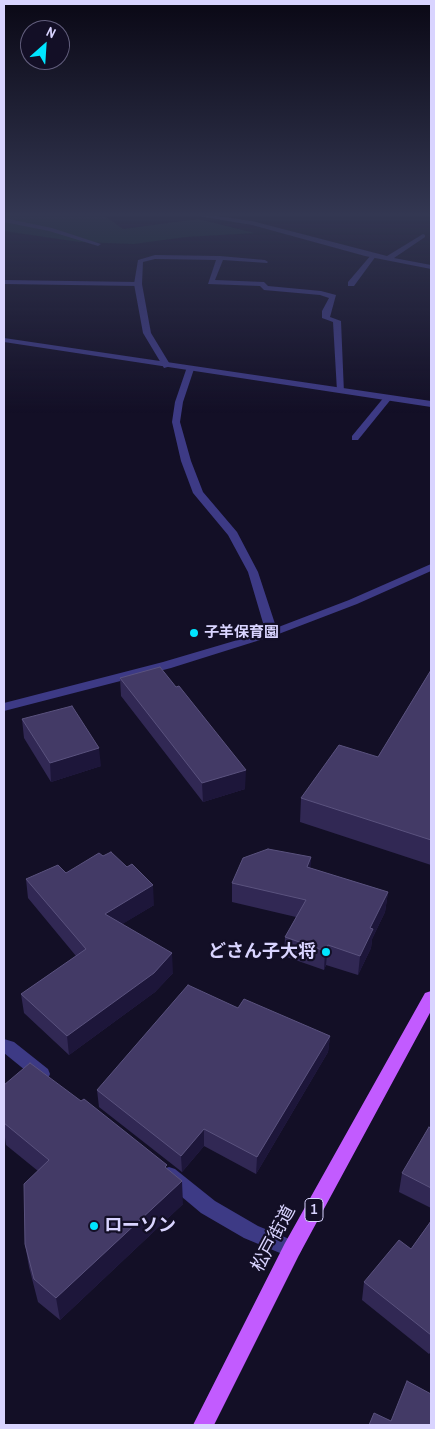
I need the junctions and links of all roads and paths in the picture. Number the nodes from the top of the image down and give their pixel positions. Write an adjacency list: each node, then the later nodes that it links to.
1 (138, 280): 5 (street)
2 (212, 280): 10 (street)
3 (354, 280): 6 (street)
4 (4, 282): 5 (street)
5 (138, 284): 8 (street)
6 (351, 284)
7 (4, 340): 8 (street)
8 (166, 366): 9 (street)
9 (190, 369): 10 (street); 15 (street)
10 (341, 391): 11 (street)
11 (388, 398): 12 (street); 13 (street)
12 (431, 404)
13 (355, 438)
14 (431, 567): 15 (street)
15 (272, 633): 16 (street)
16 (4, 707)
17 (431, 997): 21 (main road, 松戸街道 / 1)
18 (4, 1046): 19 (street)
19 (54, 1084)
20 (154, 1164): 21 (street)
21 (292, 1249): 22 (main road, 松戸街道 / 1)
22 (203, 1425)

